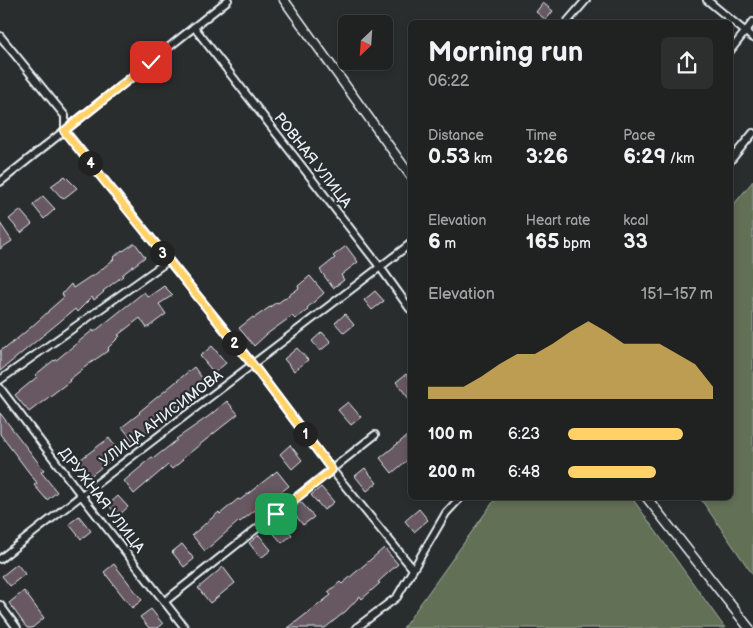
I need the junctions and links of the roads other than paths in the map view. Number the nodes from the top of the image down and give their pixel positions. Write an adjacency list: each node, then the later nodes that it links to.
1 (228, 0): 9 (street)
2 (284, 0): 17 (street)
3 (586, 0): 5 (street)
4 (707, 0): 6 (street)
5 (569, 20)
6 (732, 20)
7 (733, 21): 10 (street)
8 (753, 22): 10 (street)
9 (194, 27): 14 (street); 21 (street, РОВНАЯ УЛИЦА)
10 (746, 31): 12 (street); 13 (street)
11 (0, 36): 14 (street)
12 (753, 38)
13 (733, 47)
14 (64, 131): 18 (street); 20 (street)
15 (753, 133): 16 (street)
16 (733, 158)
17 (408, 172)
18 (0, 182)
19 (408, 246): 21 (street, УЛИЦА АНИСИМОВА)
20 (168, 261): 23 (street); 24 (street)
21 (380, 267): 22 (street, РОВНАЯ УЛИЦА); 23 (street, УЛИЦА АНИСИМОВА)
22 (408, 307)
23 (253, 365): 27 (street); 28 (street, УЛИЦА АНИСИМОВА)
24 (0, 380)
25 (0, 388): 28 (street, ДРУЖНАЯ УЛИЦА)
26 (376, 435): 27 (street)
27 (332, 470): 32 (street); 33 (street)
28 (81, 495): 31 (street, УЛИЦА АНИСИМОВА); 33 (street, ДРУЖНАЯ УЛИЦА)
29 (458, 500): 32 (street)
30 (650, 500): 38 (street)
31 (0, 559)
32 (413, 569): 37 (street)
33 (164, 602): 36 (street, ДРУЖНАЯ УЛИЦА)
34 (0, 605): 35 (street)
35 (17, 628)
36 (185, 628)
37 (356, 628)
38 (749, 628)

